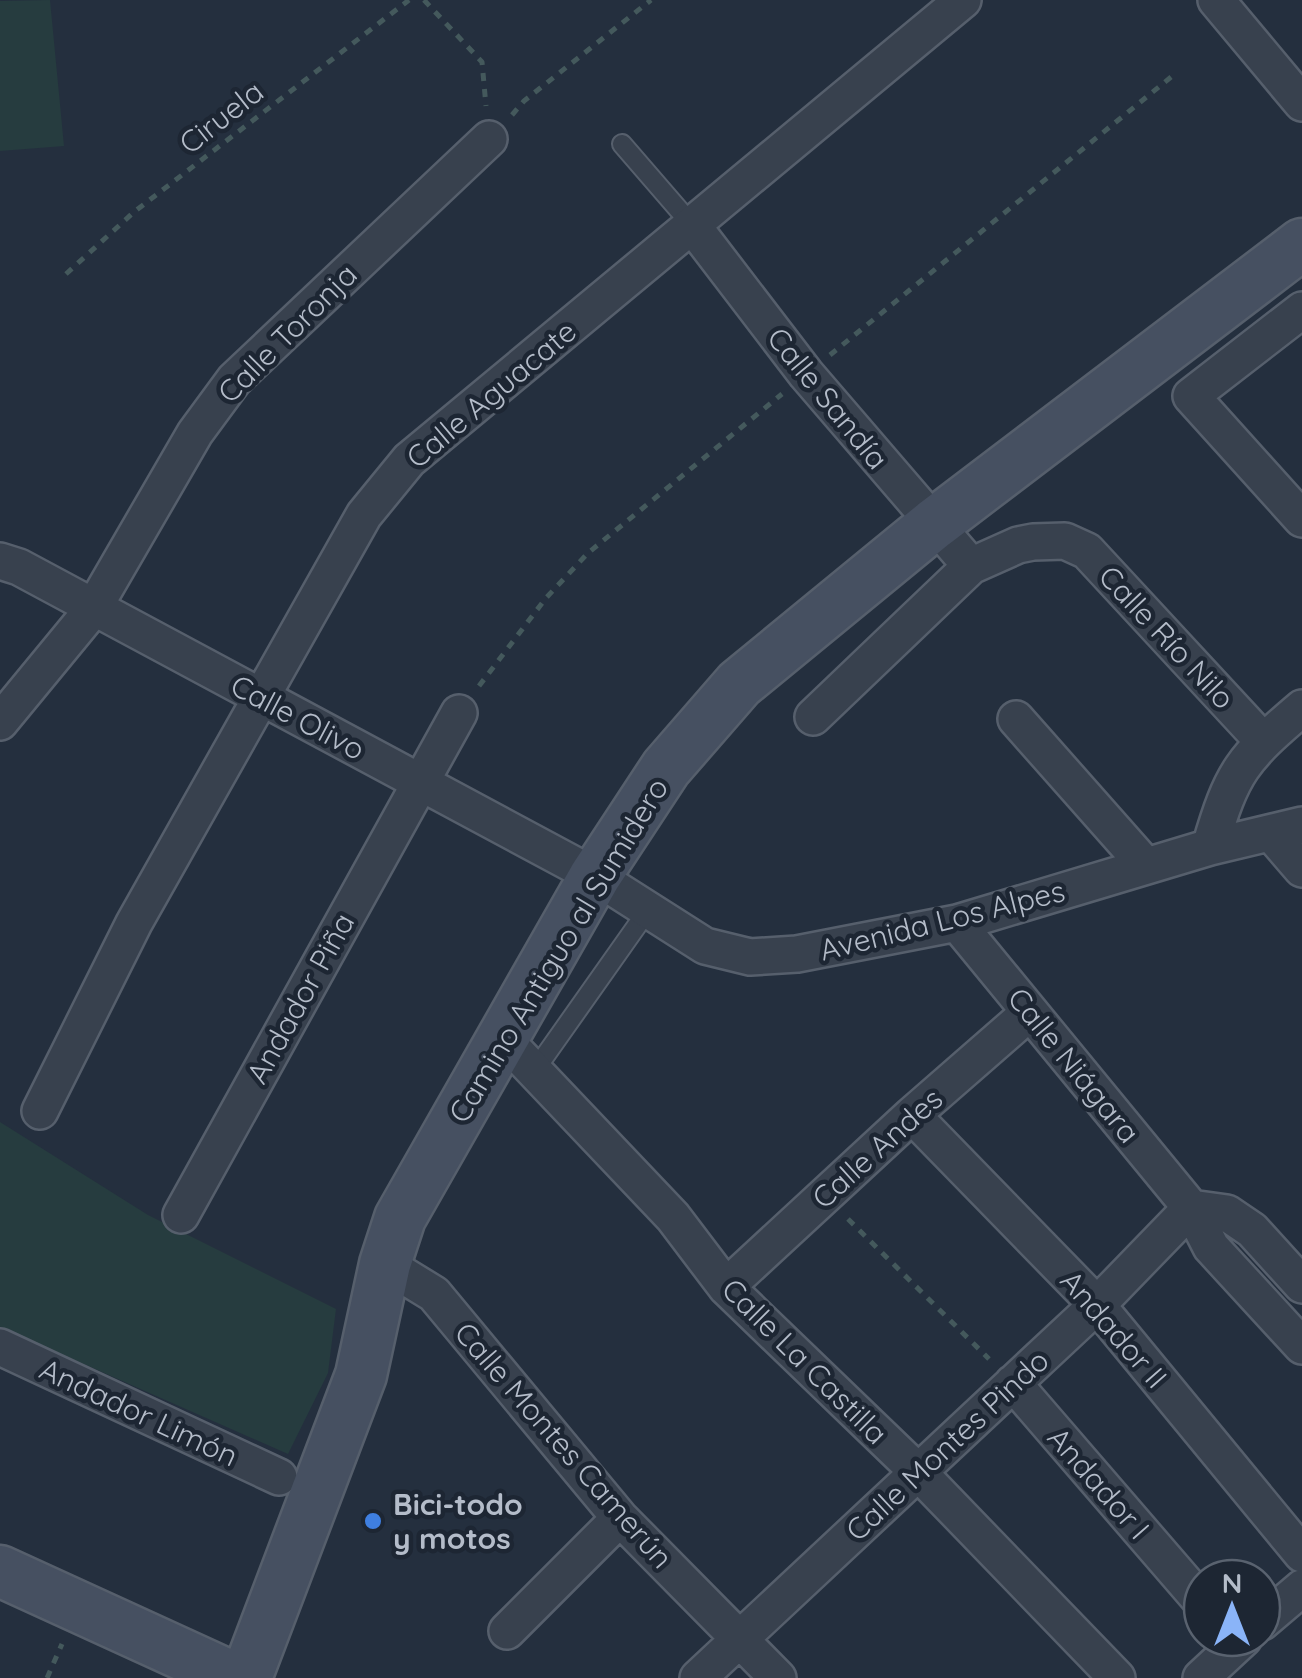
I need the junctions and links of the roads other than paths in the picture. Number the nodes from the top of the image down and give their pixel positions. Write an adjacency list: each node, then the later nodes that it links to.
1 (963, 0): 6 (street, Calle Aguacate)
2 (1216, 0): 3 (street)
3 (1302, 103)
4 (489, 139): 13 (street, Calle Toronja)
5 (622, 144): 6 (lane)
6 (692, 225): 10 (street, Calle Sandía); 14 (street, Calle Aguacate)
7 (1302, 244): 10 (main road, Camino Antiguo al Sumidero)
8 (1302, 310): 9 (street)
9 (1302, 519)
10 (934, 524): 12 (street, Calle Sandía); 26 (main road, Camino Antiguo al Sumidero)
11 (0, 562): 13 (street, Calle Olivo)
12 (971, 566): 17 (street); 20 (street, Calle Río Nilo)
13 (93, 609): 14 (street, Calle Olivo); 19 (street, Calle Toronja)
14 (261, 697): 21 (street, Calle Olivo); 31 (street, Calle Aguacate)
15 (1302, 708): 20 (street)
16 (459, 713): 21 (street, Andador Piña)
17 (813, 717)
18 (1016, 719): 24 (street)
19 (0, 722)
20 (1263, 741): 23 (street)
21 (419, 780): 26 (street, Calle Olivo); 34 (street, Andador Piña)
22 (1286, 829): 23 (street, Avenida Los Alpes); 25 (street)
23 (1210, 848): 24 (street, Avenida Los Alpes)
24 (1146, 866): 28 (street, Avenida Los Alpes)
25 (1302, 870)
26 (595, 876): 27 (street, Avenida Los Alpes); 30 (main road, Camino Antiguo al Sumidero)
27 (648, 910): 28 (street, Avenida Los Alpes); 30 (lane)
28 (956, 922): 29 (street, Calle Niágara)
29 (1030, 1012): 32 (street, Calle Andes); 33 (street, Calle Niágara)
30 (518, 1053): 35 (main road, Camino Antiguo al Sumidero); 37 (street, Calle La Castilla)
31 (40, 1111)
32 (912, 1116): 37 (street, Calle Andes); 38 (street, Andador II)
33 (1191, 1208): 36 (street); 38 (street, Calle Montes Pindo); 39 (street, Calle Niágara)
34 (181, 1215)
35 (384, 1264): 44 (street, Calle Montes Camerún); 56 (main road, Camino Antiguo al Sumidero)
36 (1302, 1285)
37 (726, 1287): 42 (street, Calle La Castilla)
38 (1097, 1305): 41 (street, Calle Montes Pindo); 45 (street, Andador II)
39 (1302, 1346)
40 (0, 1347): 43 (street, Andador Limón)
41 (1013, 1383): 42 (street, Calle Montes Pindo); 46 (street, Andador I)
42 (918, 1472): 51 (street, Calle Montes Pindo); 59 (street, Calle La Castilla)
43 (279, 1477)
44 (620, 1518): 50 (street); 51 (street, Calle Montes Camerún)
45 (1302, 1554)
46 (1182, 1579)
47 (1302, 1588): 49 (street)
48 (6, 1593): 52 (main road); 55 (main road)
49 (1282, 1604)
50 (508, 1632)
51 (740, 1639): 57 (street, Calle Montes Pindo); 58 (street, Calle Montes Camerún)
52 (56, 1657): 54 (main road)
53 (1221, 1658): 60 (street)
54 (161, 1678)
55 (234, 1678)
56 (246, 1678)
57 (698, 1678)
58 (778, 1678)
59 (1117, 1678)
60 (1201, 1678)

